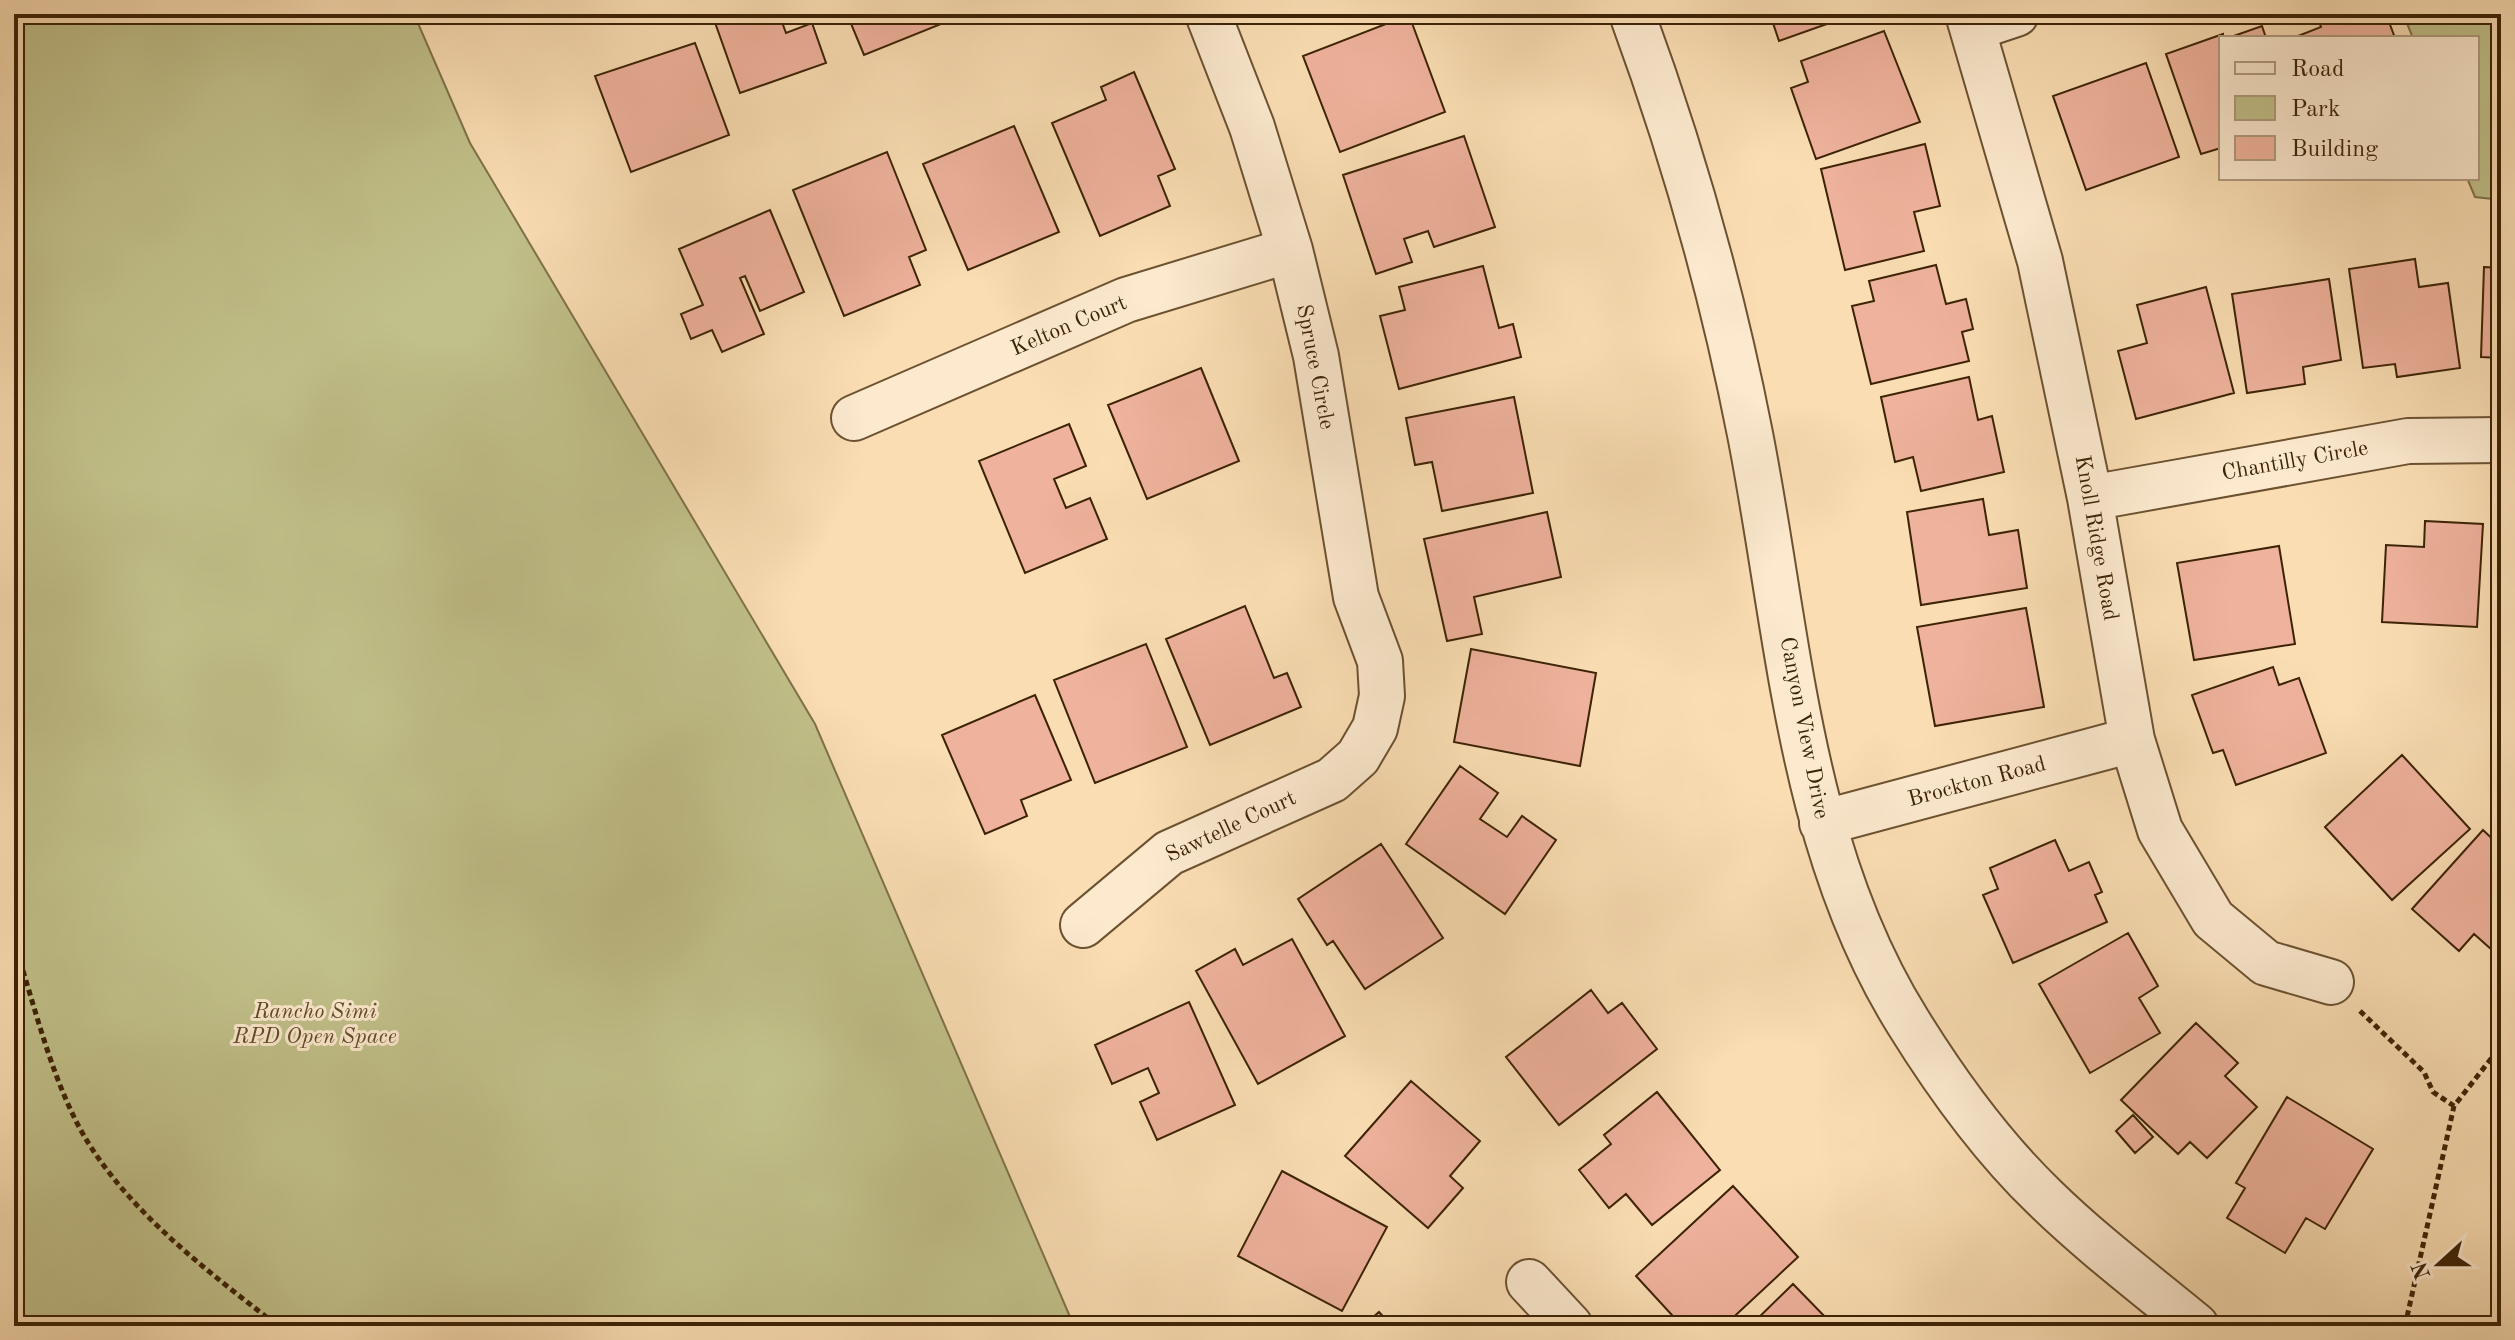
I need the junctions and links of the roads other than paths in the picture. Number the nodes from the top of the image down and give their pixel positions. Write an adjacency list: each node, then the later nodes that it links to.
1 (1208, 14): 5 (street, Spruce Circle)
2 (1632, 14): 11 (street, Canyon View Drive)
3 (2016, 14): 4 (street)
4 (1971, 21): 8 (street, Knoll Ridge Road)
5 (1290, 250): 6 (street, Kelton Court); 9 (street, Spruce Circle)
6 (854, 418)
7 (2501, 440): 8 (street, Chantilly Circle)
8 (2090, 498): 10 (street, Knoll Ridge Road)
9 (1375, 728): 12 (street, Sawtelle Court)
10 (2132, 740): 11 (street, Brockton Road); 13 (street, Knoll Ridge Road)
11 (1822, 823): 16 (street, Canyon View Drive)
12 (1083, 925)
13 (2331, 982)
14 (1529, 1282): 15 (street)
15 (1570, 1326)
16 (2196, 1326)

